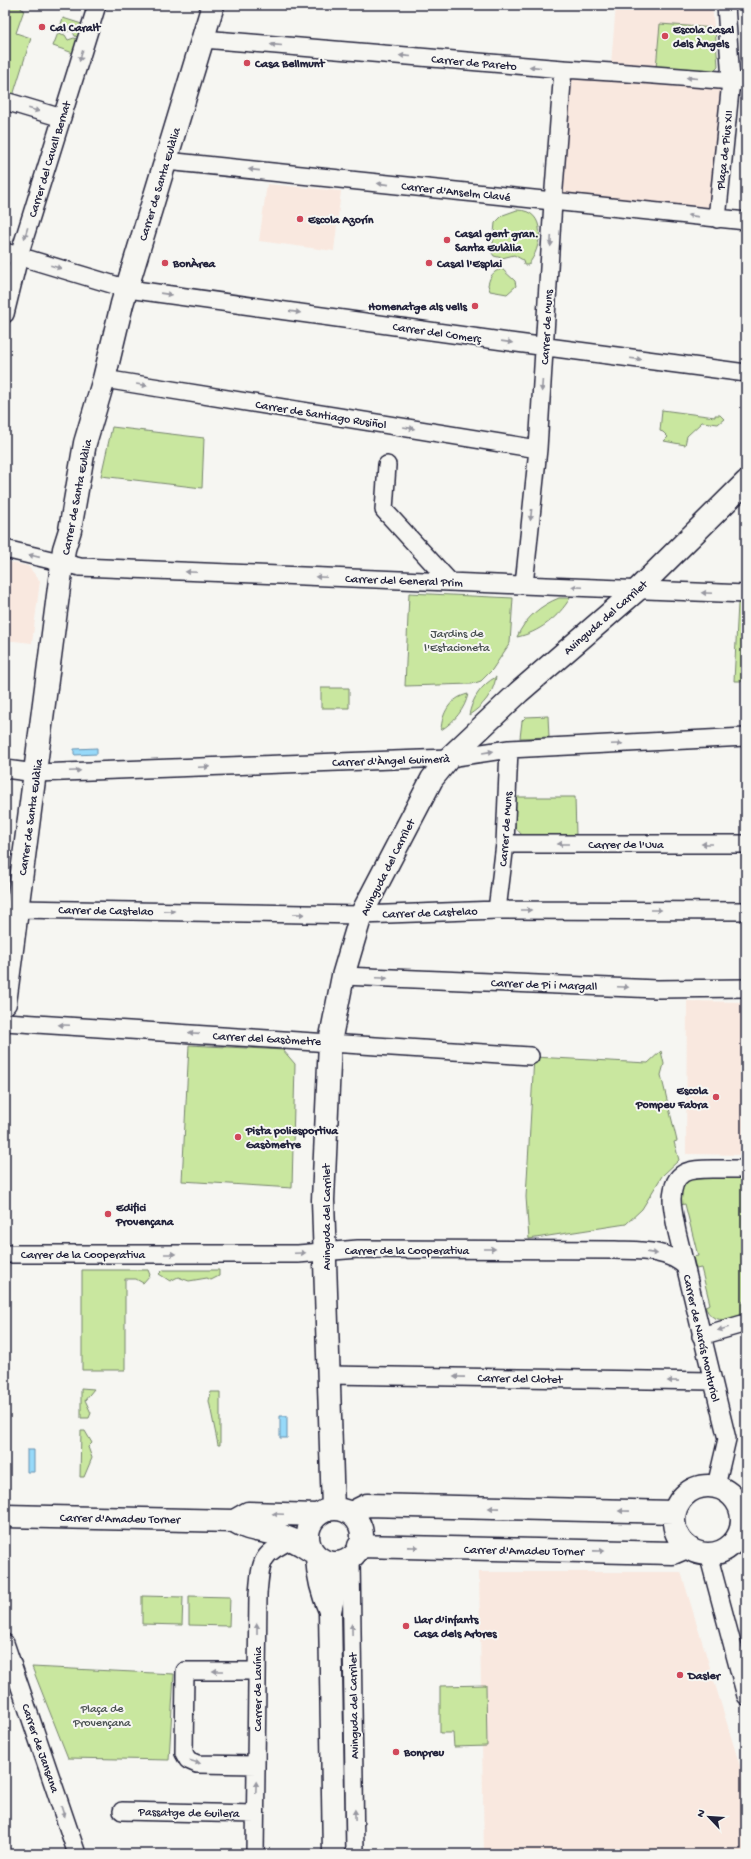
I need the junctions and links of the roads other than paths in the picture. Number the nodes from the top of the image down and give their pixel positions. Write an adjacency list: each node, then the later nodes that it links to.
1 (97, 5): 8 (street, Carrer del Cavall Bernat, one-way to 8)
2 (213, 5): 4 (street, Carrer de Santa Eulàlia)
3 (726, 5): 6 (street, Plaça de Pius XII)
4 (203, 39): 5 (street, Carrer de Pareto, one-way to 4); 9 (street, Carrer de Santa Eulàlia)
5 (563, 69): 6 (street, Carrer de Pareto, one-way to 5); 10 (street, Carrer de Muns)
6 (739, 82): 11 (street, Plaça de Pius XII)
7 (5, 102): 8 (street, one-way to 8)
8 (62, 118): 13 (street, Carrer del Cavall Bernat, one-way to 13)
9 (166, 161): 10 (street, Carrer d'Anselm Clavé, one-way to 9); 14 (street, Carrer de Santa Eulàlia)
10 (553, 202): 11 (street, Carrer d'Anselm Clavé, one-way to 10); 16 (street, Carrer de Muns, one-way to 16)
11 (717, 219): 12 (street, Carrer d'Anselm Clavé)
12 (746, 221)
13 (12, 254): 14 (street, Carrer del Comerç, one-way to 14); 15 (street, Carrer del Cavall Bernat)
14 (128, 289): 16 (street, Carrer del Comerç, one-way to 16); 18 (street, Carrer de Santa Eulàlia)
15 (5, 314)
16 (545, 347): 17 (street, Carrer del Comerç, one-way to 17); 19 (street, Carrer de Muns, one-way to 19)
17 (746, 373)
18 (104, 379): 19 (street, Carrer de Santiago Rusiñol, one-way to 19); 23 (street, Carrer de Santa Eulàlia)
19 (538, 449): 25 (street, Carrer de Muns, one-way to 25)
20 (387, 465): 24 (street)
21 (746, 482): 26 (street, Avinguda del Carrilet)
22 (5, 549): 23 (street, Carrer del General Prim, one-way to 22)
23 (63, 563): 24 (street, Carrer del General Prim, one-way to 23); 32 (street, Carrer de Santa Eulàlia)
24 (450, 582): 25 (street, Carrer del General Prim)
25 (524, 585): 26 (street, Carrer del General Prim, one-way to 25)
26 (637, 590): 27 (street, Carrer del General Prim, one-way to 26); 30 (street, Avinguda del Carrilet)
27 (746, 594)
28 (746, 737): 29 (street, Carrer d'Àngel Guimerà, one-way to 28)
29 (509, 748): 30 (street, Carrer d'Àngel Guimerà, one-way to 29); 33 (street, Carrer de Muns)
30 (449, 758): 32 (street, Carrer d'Àngel Guimerà, one-way to 30); 38 (street, Avinguda del Carrilet)
31 (5, 769): 32 (street, Carrer d'Àngel Guimerà)
32 (36, 773): 36 (street, Carrer de Santa Eulàlia)
33 (505, 844): 34 (street, Carrer de l'Uva, one-way to 33); 35 (street, Carrer de Muns)
34 (746, 844)
35 (497, 910): 37 (street, Carrer de Castelao, one-way to 37); 38 (street, Carrer de Castelao)
36 (11, 911): 38 (street, Carrer de Castelao, one-way to 38); 41 (street, Carrer de Santa Eulàlia)
37 (746, 911)
38 (361, 915): 39 (street, Avinguda del Carrilet)
39 (343, 976): 40 (street, Carrer de Pi i Margall, one-way to 40); 43 (street, Avinguda del Carrilet)
40 (746, 988)
41 (5, 1003)
42 (5, 1022): 43 (street, Carrer del Gasòmetre, one-way to 42)
43 (330, 1042): 44 (street, Carrer del Gasòmetre); 46 (street, Avinguda del Carrilet)
44 (530, 1056)
45 (746, 1169): 48 (street, Carrer de Narcís Monturiol)
46 (325, 1252): 47 (street, Carrer de la Cooperativa, one-way to 46); 48 (street, Carrer de la Cooperativa, one-way to 48); 51 (street, Avinguda del Carrilet)
47 (5, 1254)
48 (685, 1266): 50 (street, Carrer de Narcís Monturiol)
49 (746, 1323): 50 (street, one-way to 50)
50 (701, 1336): 52 (street, Carrer de Narcís Monturiol)
51 (329, 1375): 52 (street, Carrer del Clotet, one-way to 51); 54 (street, Avinguda del Carrilet)
52 (712, 1381): 53 (street, Carrer de Narcís Monturiol)
53 (716, 1486): 55 (street); 58 (street)
54 (334, 1512): 55 (street, Carrer d'Amadeu Torner, one-way to 54); 57 (street, Carrer d'Amadeu Torner, one-way to 57); 62 (street); 64 (street)
55 (674, 1512): 61 (street)
56 (5, 1516): 57 (street, Carrer d'Amadeu Torner)
57 (234, 1521): 59 (street, Carrer d'Amadeu Torner)
58 (744, 1522): 60 (street)
59 (292, 1540): 62 (street, Carrer d'Amadeu Torner); 67 (street, Carrer de Lavínia, one-way to 59)
60 (739, 1544): 63 (street)
61 (687, 1547): 63 (street); 64 (street, Carrer d'Amadeu Torner, one-way to 61)
62 (314, 1554): 64 (street); 65 (street)
63 (708, 1554): 68 (street)
64 (351, 1556): 65 (street); 75 (street, Avinguda del Carrilet, one-way to 64)
65 (330, 1611): 74 (street, Avinguda del Carrilet)
66 (5, 1643): 72 (street, Carrer de Jansana, one-way to 72)
67 (257, 1671): 69 (street, Carrer de Lavínia); 69 (street, one-way to 69)
68 (746, 1696)
69 (256, 1765): 71 (street, Carrer de Lavínia, one-way to 69)
70 (122, 1811): 71 (street, Passatge de Guilera)
71 (255, 1814): 73 (street, Carrer de Lavínia)
72 (73, 1852)
73 (255, 1854)
74 (334, 1854)
75 (355, 1854)

